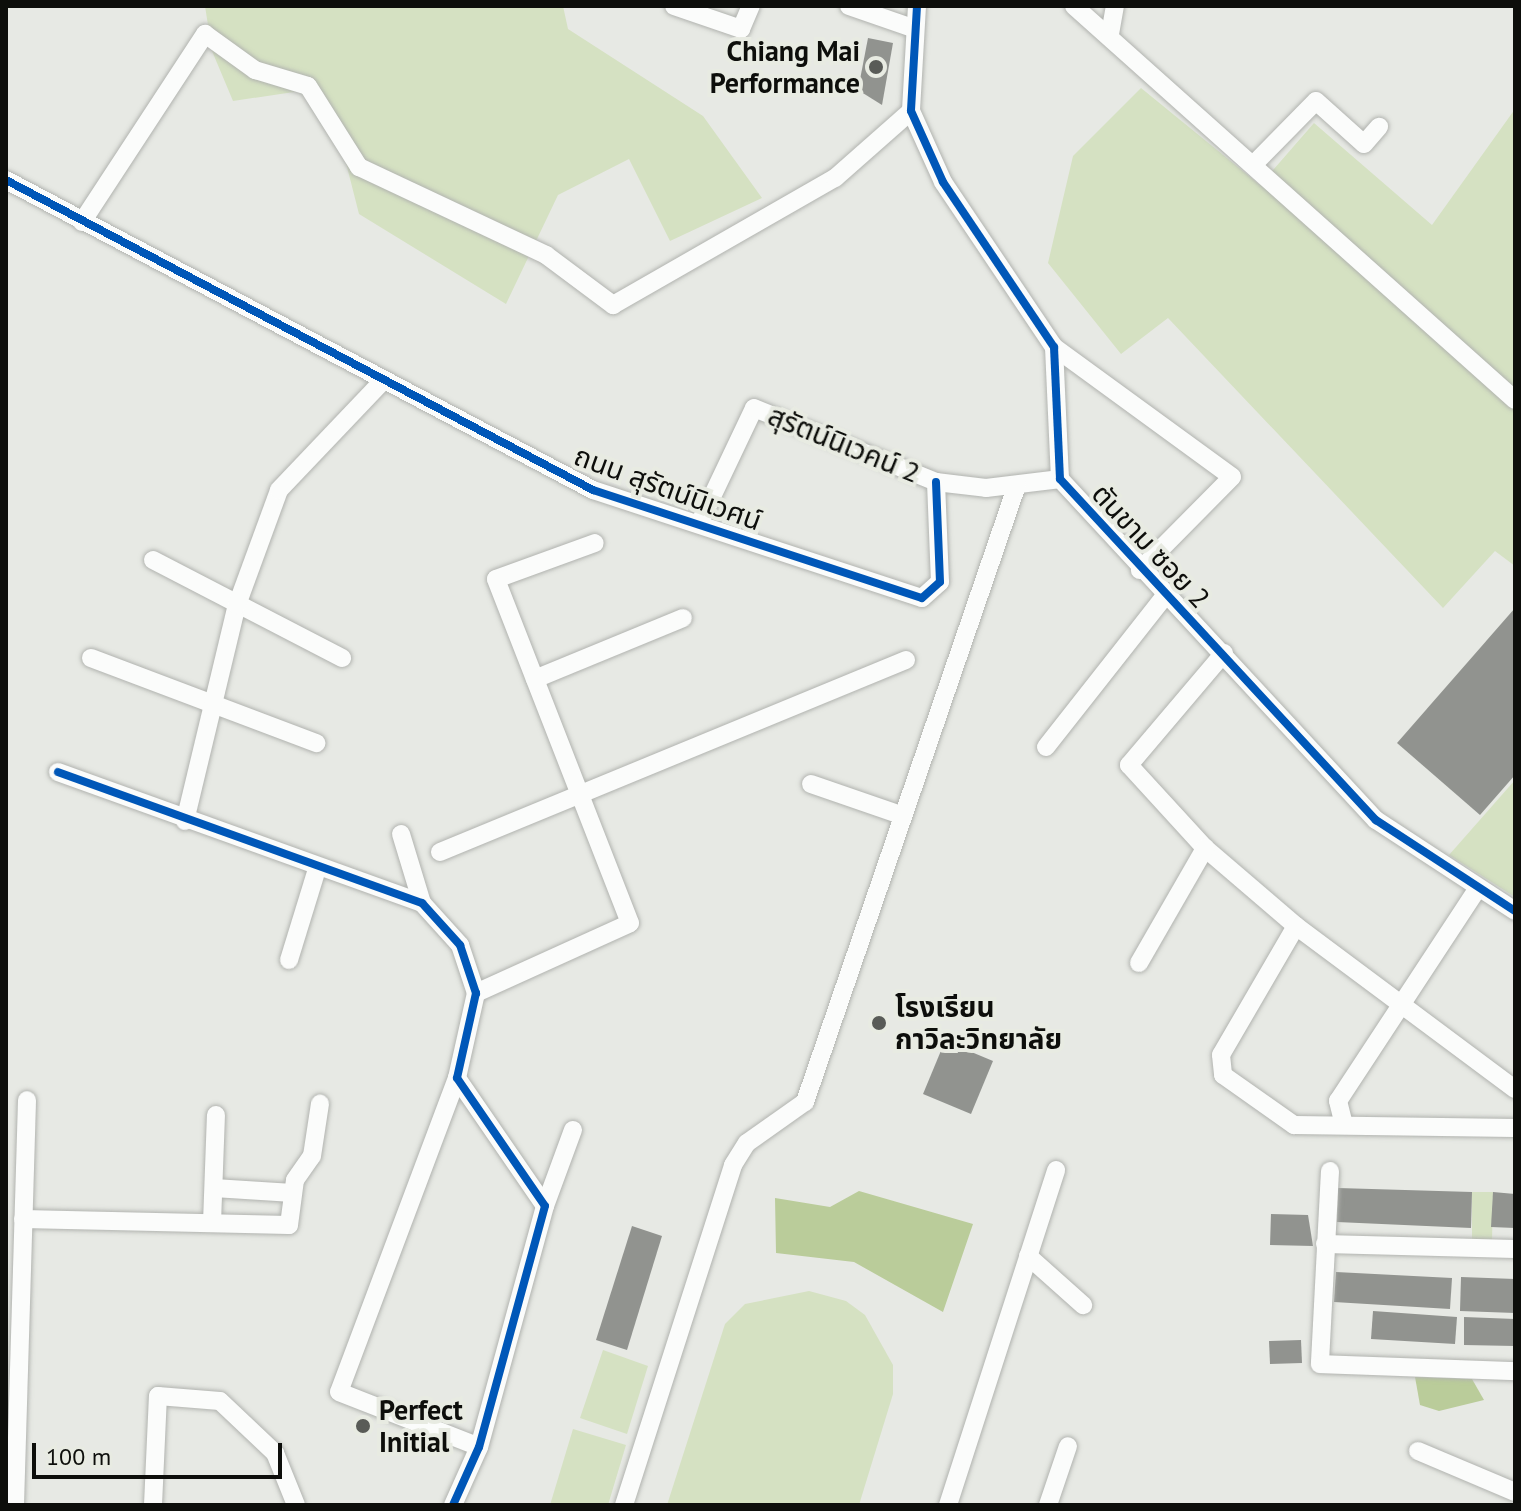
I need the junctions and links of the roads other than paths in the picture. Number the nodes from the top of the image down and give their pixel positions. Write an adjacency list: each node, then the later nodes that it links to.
1 (674, 6): 2 (street)
2 (751, 6)
3 (849, 6): 7 (street)
4 (917, 6): 7 (street)
5 (1074, 6): 8 (street)
6 (1115, 6): 8 (street)
7 (913, 28): 9 (street)
8 (1110, 34): 11 (street)
9 (911, 111): 13 (street); 14 (street)
10 (1379, 127): 11 (street)
11 (1254, 164): 16 (street)
12 (6, 180): 13 (street, ถนน สุรัตน์นิเวศน์)
13 (82, 222): 15 (street, ถนน สุรัตน์นิเวศน์)
14 (1054, 347): 17 (street, ตันขาม ซอย 2); 23 (street)
15 (382, 382): 20 (street, ถนน สุรัตน์นิเวศน์); 25 (street)
16 (1515, 400)
17 (1060, 479): 19 (street, สุรัตน์นิเวคน์ 2); 23 (street, ตันขาม ซอย 2)
18 (936, 482): 19 (street, สุรัตน์นิเวคน์ 2); 20 (street, สุรัตน์นิเวคน์ 2); 20 (street, ถนน สุรัตน์นิเวศน์)
19 (1017, 485): 38 (street)
20 (699, 524)
21 (595, 543): 31 (street)
22 (153, 560): 25 (street)
23 (1140, 570): 24 (street, ตันขาม ซอย 2)
24 (1165, 596): 27 (street, ตันขาม ซอย 2); 34 (street)
25 (237, 605): 29 (street); 32 (street)
26 (683, 618): 31 (street)
27 (1224, 653): 41 (street); 44 (street, ตันขาม ซอย 2)
28 (91, 658): 32 (street)
29 (342, 658)
30 (906, 660): 37 (street)
31 (535, 679): 37 (street)
32 (214, 706): 33 (street); 39 (street)
33 (316, 743)
34 (1046, 747)
35 (58, 772): 39 (street)
36 (811, 784): 38 (street)
37 (579, 795): 42 (street); 50 (street)
38 (901, 815): 82 (street)
39 (185, 821): 43 (street)
40 (401, 834): 45 (street)
41 (1205, 848): 47 (street); 49 (street)
42 (440, 852)
43 (317, 869): 45 (street); 48 (street)
44 (1478, 888): 46 (street, ตันขาม ซอย 2); 51 (street)
45 (422, 903): 50 (street)
46 (1515, 911)
47 (1296, 926): 51 (street); 57 (street)
48 (289, 960)
49 (1139, 963)
50 (476, 993): 52 (street)
51 (1397, 1004): 53 (street); 57 (street)
52 (457, 1078): 65 (street); 75 (street)
53 (1515, 1089)
54 (27, 1100): 63 (street)
55 (320, 1104): 64 (street)
56 (216, 1115): 62 (street)
57 (1344, 1125): 58 (street)
58 (1515, 1128)
59 (573, 1130): 65 (street)
60 (1056, 1170): 70 (street)
61 (1330, 1171): 68 (street)
62 (214, 1188): 64 (street); 67 (street)
63 (15, 1193): 66 (street)
64 (293, 1193): 67 (street)
65 (545, 1206): 75 (street)
66 (23, 1219): 67 (street); 73 (street)
67 (212, 1223)
68 (1325, 1244): 69 (street); 72 (street)
69 (1515, 1249)
70 (1028, 1256): 71 (street); 83 (street)
71 (1083, 1305)
72 (1515, 1371)
73 (12, 1396): 78 (street)
74 (1068, 1446): 84 (street)
75 (479, 1447): 81 (street)
76 (1418, 1451): 77 (street)
77 (1515, 1492)
78 (15, 1505)
79 (153, 1505): 80 (street)
80 (296, 1505)
81 (453, 1505)
82 (624, 1505)
83 (948, 1505)
84 (1048, 1505)

